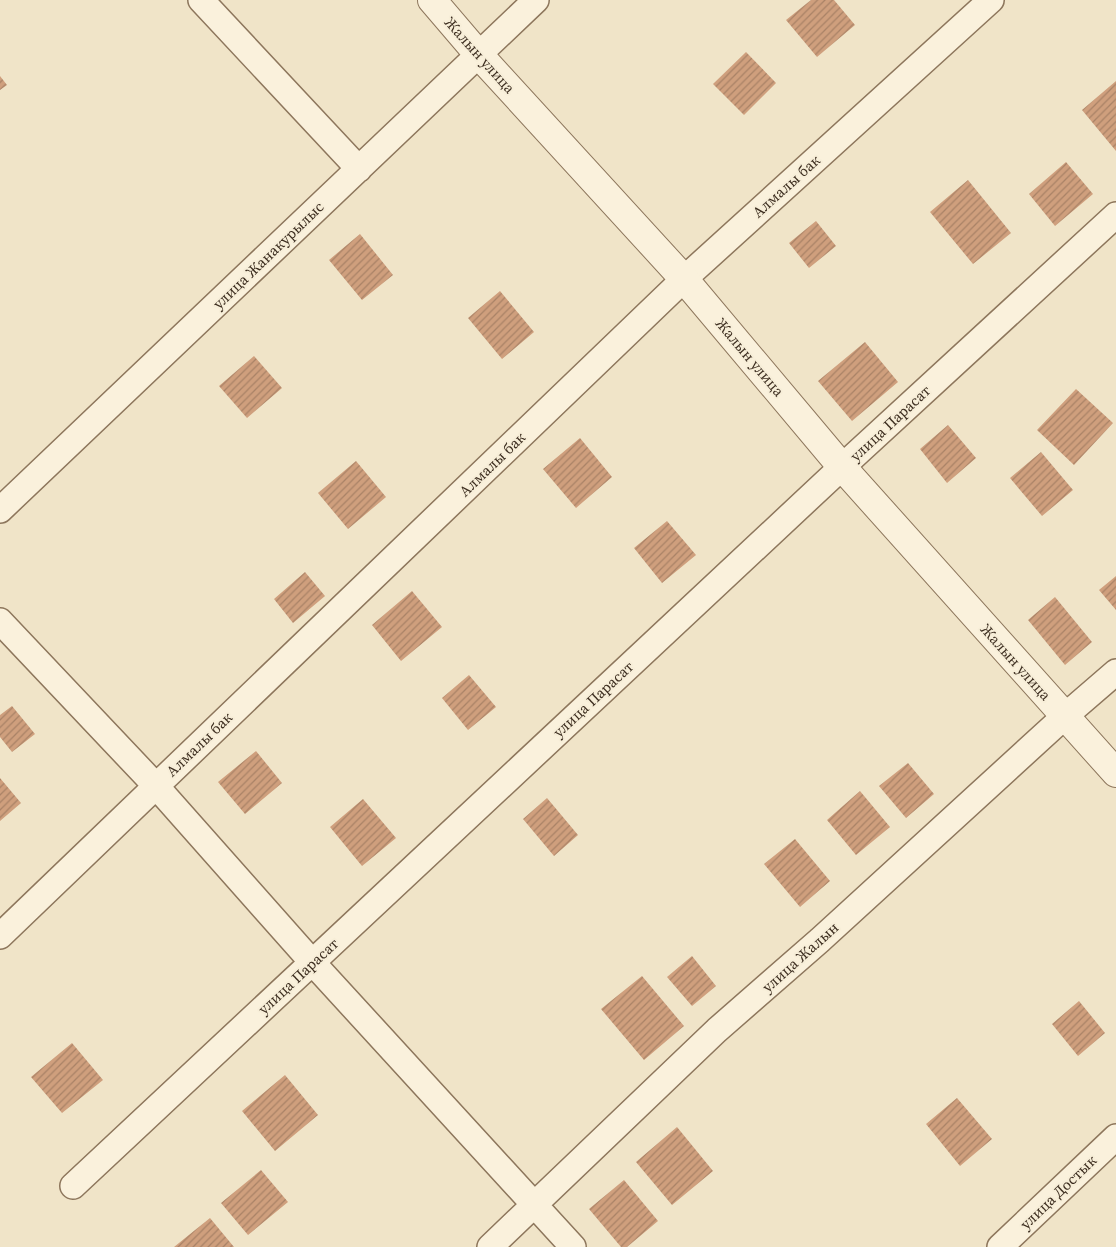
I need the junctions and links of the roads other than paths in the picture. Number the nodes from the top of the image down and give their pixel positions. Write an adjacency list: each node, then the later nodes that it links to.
1 (201, 0): 6 (street)
2 (432, 0): 5 (street, Жалын улица)
3 (536, 0): 5 (street, улица Жанакурылыс)
4 (991, 0): 8 (street, Алмалы бак)
5 (479, 55): 6 (street, улица Жанакурылыс); 8 (street, Жалын улица)
6 (359, 169): 10 (street, улица Жанакурылыс)
7 (1116, 215): 9 (street, улица Парасат)
8 (684, 279): 9 (street, Жалын улица); 15 (street, Алмалы бак)
9 (842, 467): 13 (street, Жалын улица); 17 (street, улица Парасат)
10 (0, 510)
11 (0, 621): 15 (street)
12 (1116, 672): 13 (street, улица Жалын)
13 (1065, 716): 14 (street, Жалын улица); 20 (street, улица Жалын)
14 (1116, 773)
15 (156, 786): 16 (street, Алмалы бак); 17 (street)
16 (0, 936)
17 (312, 962): 19 (street, улица Парасат); 20 (street)
18 (1116, 1137): 23 (street, улица Достык)
19 (74, 1186)
20 (534, 1205): 21 (street, улица Жалын); 22 (street)
21 (490, 1247)
22 (573, 1247)
23 (1000, 1247)

